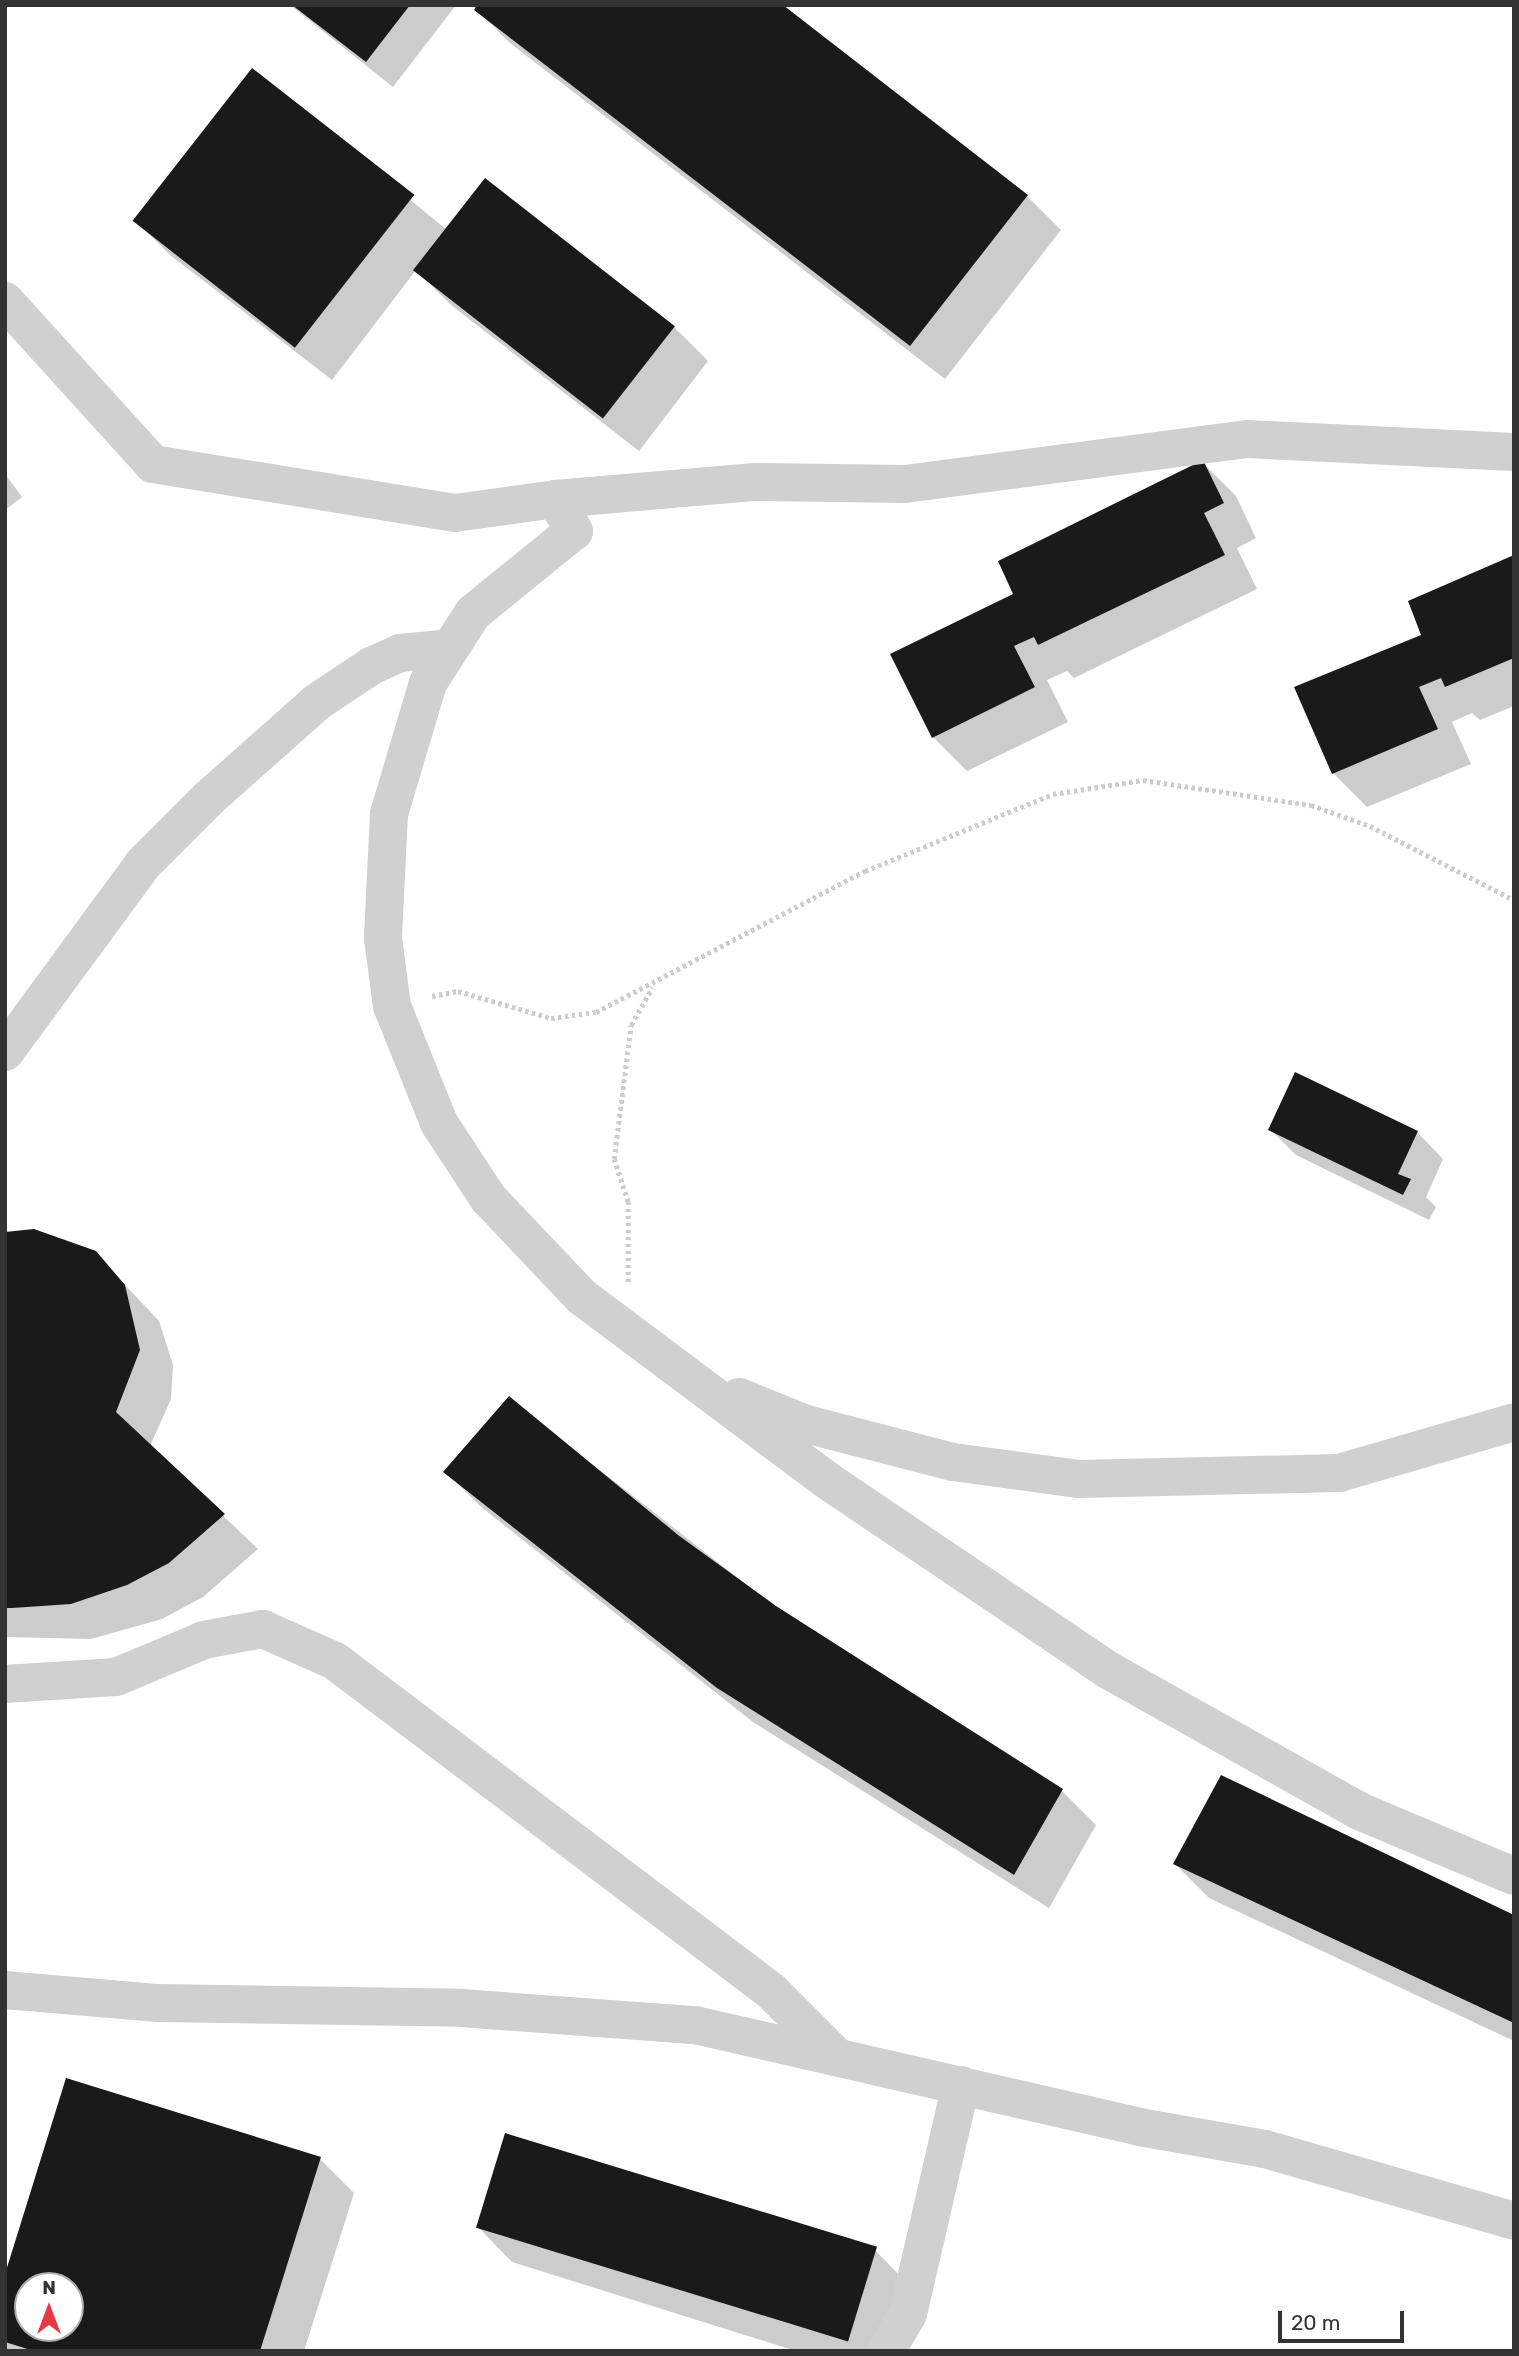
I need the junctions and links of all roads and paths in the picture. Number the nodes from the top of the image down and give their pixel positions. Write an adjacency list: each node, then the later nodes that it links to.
1 (5, 301): 3 (street)
2 (1514, 452): 3 (street)
3 (556, 499): 4 (street)
4 (450, 648): 7 (street); 8 (street)
5 (1514, 900): 6 (path)
6 (653, 988): 7 (path); 9 (path)
7 (392, 1006): 9 (street)
8 (5, 1052)
9 (608, 1317): 10 (street)
10 (688, 1377): 11 (street); 13 (street)
11 (1514, 1422)
12 (5, 1684): 15 (street)
13 (1514, 1876)
14 (5, 1990): 15 (street)
15 (834, 2054): 16 (street)
16 (961, 2085): 17 (street); 18 (street)
17 (1514, 2221)
18 (886, 2351)

